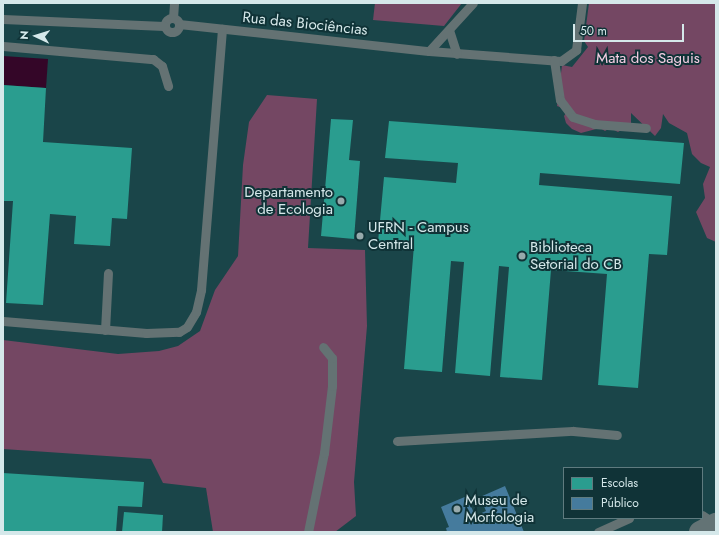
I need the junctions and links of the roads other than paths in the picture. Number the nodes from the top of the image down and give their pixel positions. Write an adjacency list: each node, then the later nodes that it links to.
1 (174, 3): 5 (lane)
2 (473, 3): 7 (lane)
3 (582, 3): 11 (lane, Rua das Biociências)
4 (3, 20): 5 (lane)
5 (176, 21): 6 (lane, Rua das Biociências)
6 (222, 29): 9 (lane, Rua das Biociências); 16 (lane)
7 (449, 30): 9 (lane); 10 (lane)
8 (3, 46): 12 (lane)
9 (428, 51): 10 (lane, Rua das Biociências)
10 (458, 54): 11 (lane, Rua das Biociências)
11 (554, 60): 13 (lane)
12 (168, 86)
13 (646, 128)
14 (108, 273): 16 (lane)
15 (3, 321): 16 (lane)
16 (105, 330)
17 (323, 347): 21 (lane)
18 (617, 435): 19 (lane)
19 (397, 441)
20 (627, 519): 22 (lane)
21 (308, 532)
22 (598, 532)

